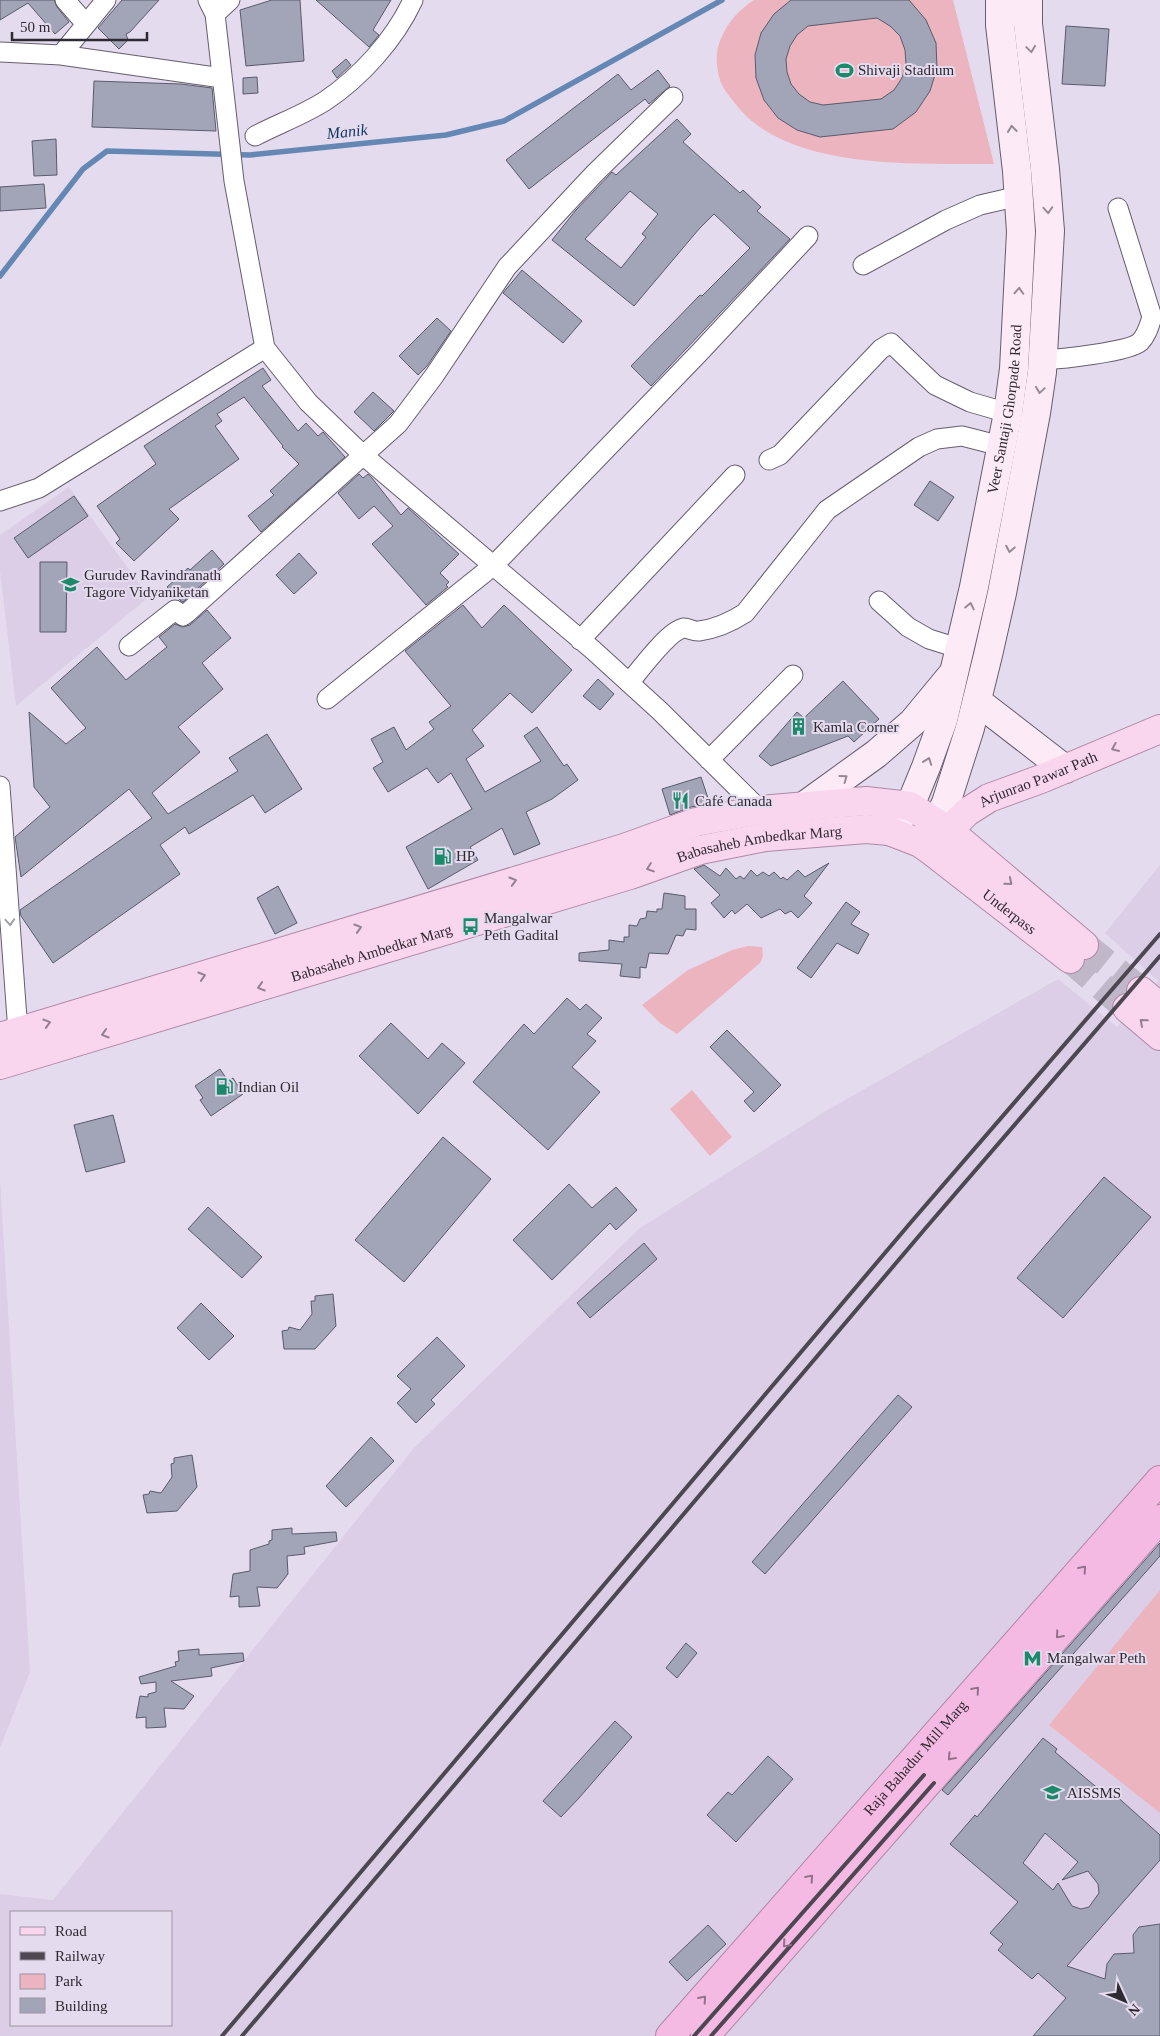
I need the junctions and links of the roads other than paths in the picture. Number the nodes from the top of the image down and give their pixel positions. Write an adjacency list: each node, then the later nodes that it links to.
1 (65, 0): 8 (street)
2 (106, 0): 8 (street)
3 (230, 0): 7 (street)
4 (413, 0): 13 (street)
5 (1000, 0): 14 (main road, Veer Santaji Ghorpade Road, one-way to 5)
6 (1028, 0): 19 (main road, Veer Santaji Ghorpade Road, one-way to 19)
7 (212, 7): 11 (street)
8 (86, 24): 10 (street)
9 (0, 52): 10 (street)
10 (61, 55): 11 (street)
11 (222, 78): 18 (street)
12 (673, 97): 22 (street)
13 (256, 136)
14 (1019, 196): 17 (street); 20 (main road, Veer Santaji Ghorpade Road, one-way to 14)
15 (1118, 208): 19 (street)
16 (808, 236): 26 (street)
17 (863, 265)
18 (265, 348): 22 (street); 25 (street)
19 (1043, 360): 34 (main road, Veer Santaji Ghorpade Road, one-way to 34)
20 (1008, 413): 21 (main road, Veer Santaji Ghorpade Road); 23 (street)
21 (1001, 446): 30 (main road, Veer Santaji Ghorpade Road, one-way to 21); 32 (street)
22 (364, 456): 26 (street); 29 (street)
23 (769, 460)
24 (735, 475): 28 (street)
25 (0, 501)
26 (494, 565): 28 (street); 33 (street)
27 (879, 601): 30 (street)
28 (580, 640): 32 (street)
29 (129, 646)
30 (958, 660): 40 (main road, one-way to 30); 41 (main road, Veer Santaji Ghorpade Road, one-way to 30)
31 (793, 675): 36 (street)
32 (629, 683): 36 (street)
33 (327, 699)
34 (977, 701): 37 (main road); 43 (main road, Veer Santaji Ghorpade Road)
35 (1160, 729): 37 (main road, Arjunrao Pawar Path, one-way to 37)
36 (709, 760): 42 (street)
37 (1064, 770): 39 (main road, Arjunrao Pawar Path)
38 (0, 786): 48 (street, one-way to 48)
39 (1017, 788): 43 (main road, Arjunrao Pawar Path); 45 (main road)
40 (804, 806): 41 (main road, Babasaheb Ambedkar Marg); 42 (main road, Babasaheb Ambedkar Marg)
41 (910, 806): 43 (main road, Underpass); 44 (main road, Veer Santaji Ghorpade Road)
42 (760, 810): 48 (main road, Babasaheb Ambedkar Marg, one-way to 42)
43 (944, 818): 45 (main road, Underpass); 46 (main road)
44 (889, 831): 46 (main road, Babasaheb Ambedkar Marg); 50 (main road, Babasaheb Ambedkar Marg, one-way to 50)
45 (972, 851): 46 (main road, Underpass, one-way to 46)
46 (932, 853)
47 (1142, 1002): 49 (main road, one-way to 47)
48 (9, 1034)
49 (1160, 1036)
50 (0, 1066)
51 (1160, 1480): 53 (highway, Raja Bahadur Mill Marg, one-way to 51)
52 (1160, 1520): 53 (highway, Raja Bahadur Mill Marg, one-way to 53)
53 (897, 1799): 54 (highway, Raja Bahadur Mill Marg, one-way to 53); 55 (highway, Raja Bahadur Mill Marg, one-way to 55)
54 (670, 2036)
55 (704, 2036)

